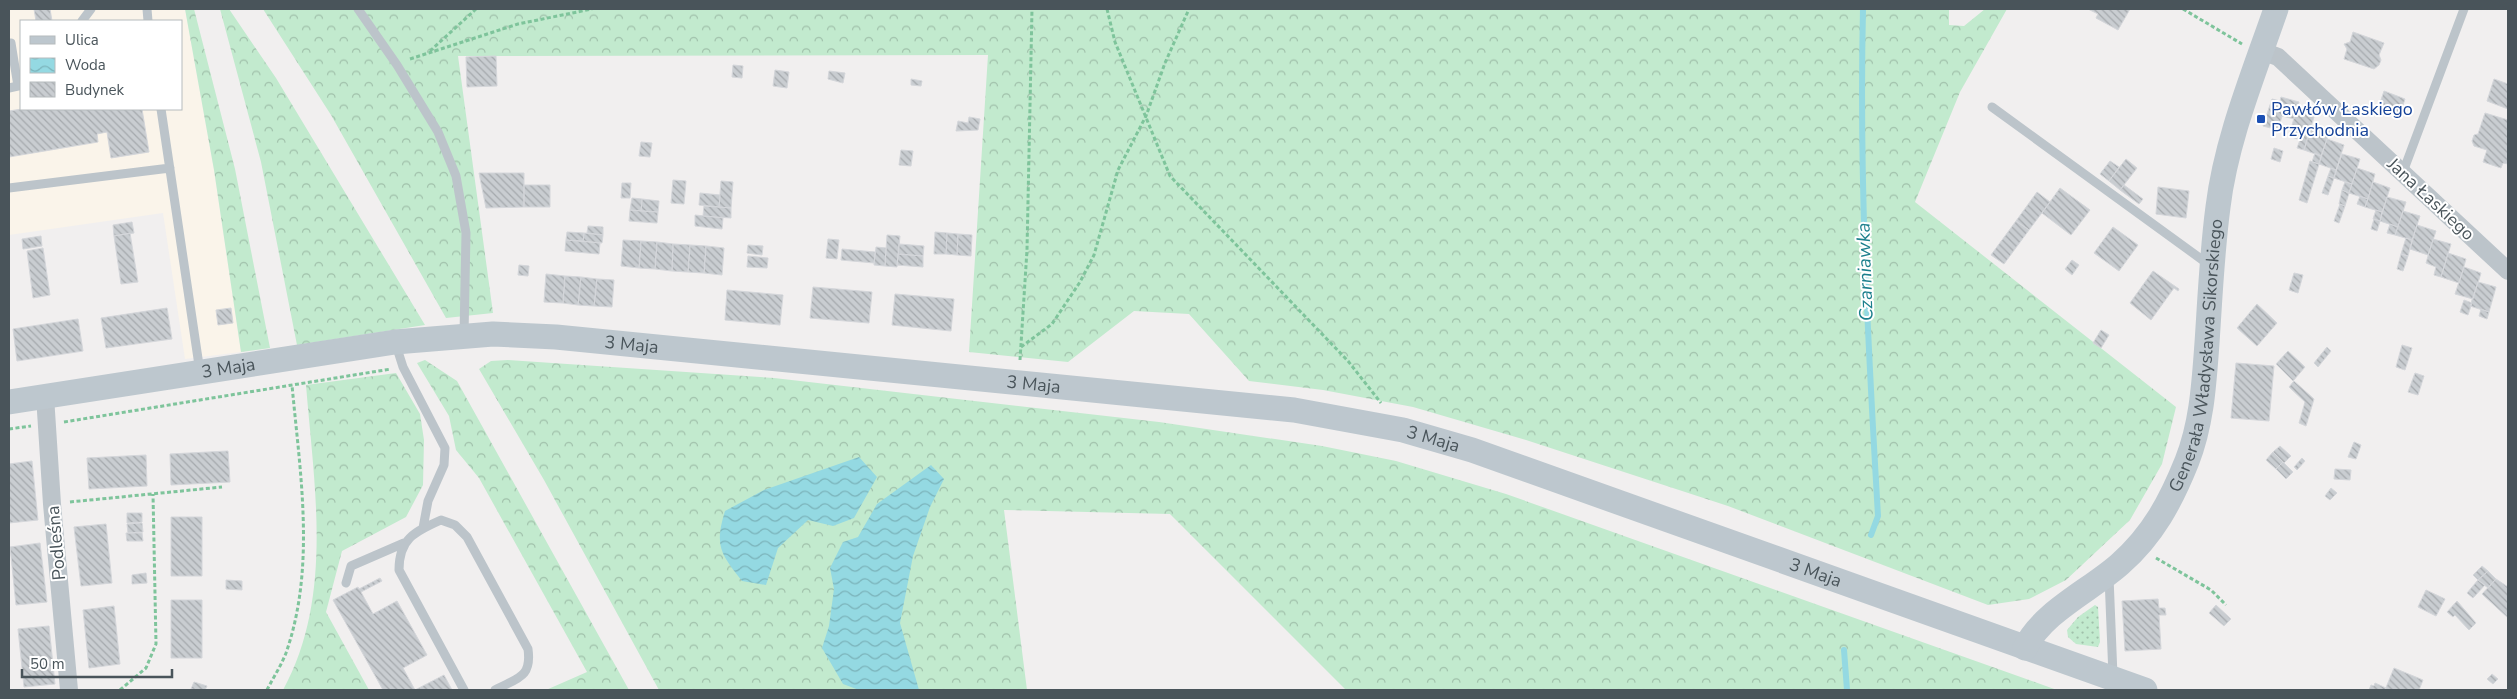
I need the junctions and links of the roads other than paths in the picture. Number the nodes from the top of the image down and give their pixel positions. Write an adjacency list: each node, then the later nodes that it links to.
1 (91, 9): 5 (lane)
2 (358, 9): 16 (lane)
3 (2276, 9): 7 (main road, Generała Władysława Sikorskiego)
4 (2464, 9): 12 (lane)
5 (83, 20)
6 (9, 44): 8 (lane)
7 (2262, 51): 12 (street, Jana Łaskiego); 14 (main road, Generała Władysława Sikorskiego)
8 (9, 88)
9 (1992, 107): 14 (lane)
10 (161, 110): 11 (lane)
11 (170, 168): 13 (lane); 18 (lane)
12 (2403, 172): 15 (street, Jana Łaskiego)
13 (9, 188)
14 (2212, 268): 23 (main road, Generała Władysława Sikorskiego)
15 (2508, 271)
16 (464, 335): 17 (main road, 3 Maja); 25 (main road, 3 Maja)
17 (395, 342): 18 (main road, 3 Maja); 21 (lane)
18 (200, 372): 19 (main road, 3 Maja)
19 (45, 396): 20 (main road, 3 Maja); 27 (street, Podleśna)
20 (9, 402)
21 (423, 528): 22 (lane); 29 (lane)
22 (404, 543): 24 (lane); 28 (lane)
23 (2109, 573): 25 (main road, Generała Władysława Sikorskiego); 26 (lane)
24 (346, 582)
25 (2025, 648): 26 (main road, 3 Maja)
26 (2113, 679): 30 (main road, 3 Maja)
27 (69, 690)
28 (464, 690)
29 (495, 690)
30 (2145, 690)

